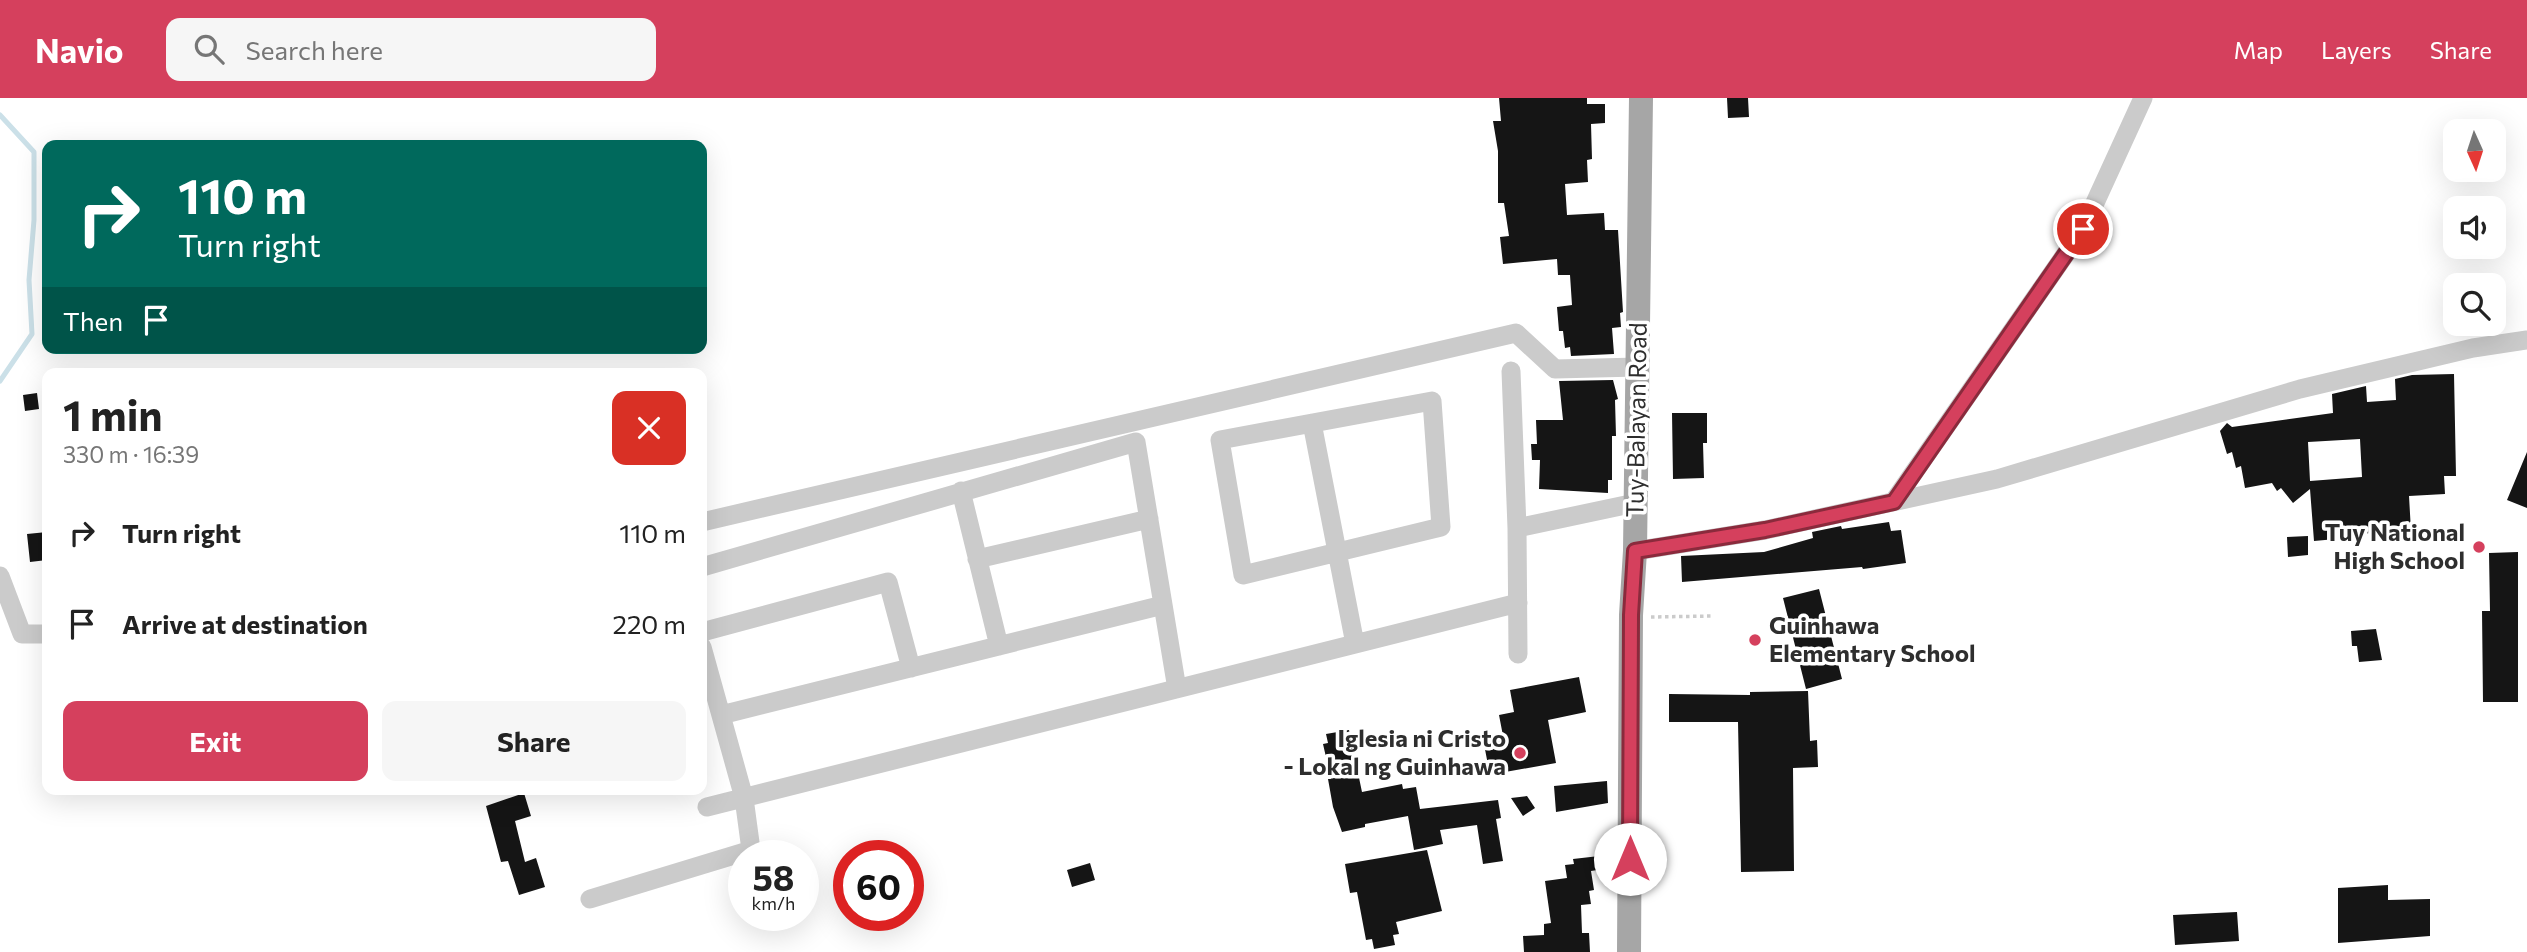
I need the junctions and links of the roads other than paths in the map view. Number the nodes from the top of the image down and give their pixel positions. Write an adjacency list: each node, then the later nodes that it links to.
1 (1642, 98): 4 (main road, Tuy-Balayan Road)
2 (2143, 98): 8 (street)
3 (2527, 340): 8 (street)
4 (1637, 367): 9 (main road, Tuy-Balayan Road); 11 (street)
5 (1511, 371): 12 (street)
6 (1312, 423): 14 (street); 14 (street); 14 (street)
7 (961, 491): 10 (street); 15 (street); 16 (street)
8 (1894, 502): 13 (street)
9 (1636, 503): 12 (street); 13 (main road, Tuy-Balayan Road)
10 (1149, 519): 15 (street); 19 (street)
11 (707, 521)
12 (1517, 528): 18 (street)
13 (1635, 551): 32 (main road, Tuy-Balayan Road)
14 (1337, 552): 22 (street)
15 (977, 559): 23 (street)
16 (707, 566)
17 (0, 576): 21 (street)
18 (1518, 603): 22 (street); 24 (street)
19 (1163, 605): 23 (street); 27 (street)
20 (707, 631): 26 (street)
21 (42, 634)
22 (1355, 644): 27 (street)
23 (999, 646): 26 (street)
24 (1518, 654)
25 (707, 665): 28 (street)
26 (911, 668): 28 (street)
27 (1177, 689): 29 (street)
28 (721, 715): 29 (street)
29 (744, 798): 30 (street); 31 (street)
30 (707, 807)
31 (590, 900)
32 (1629, 952)

